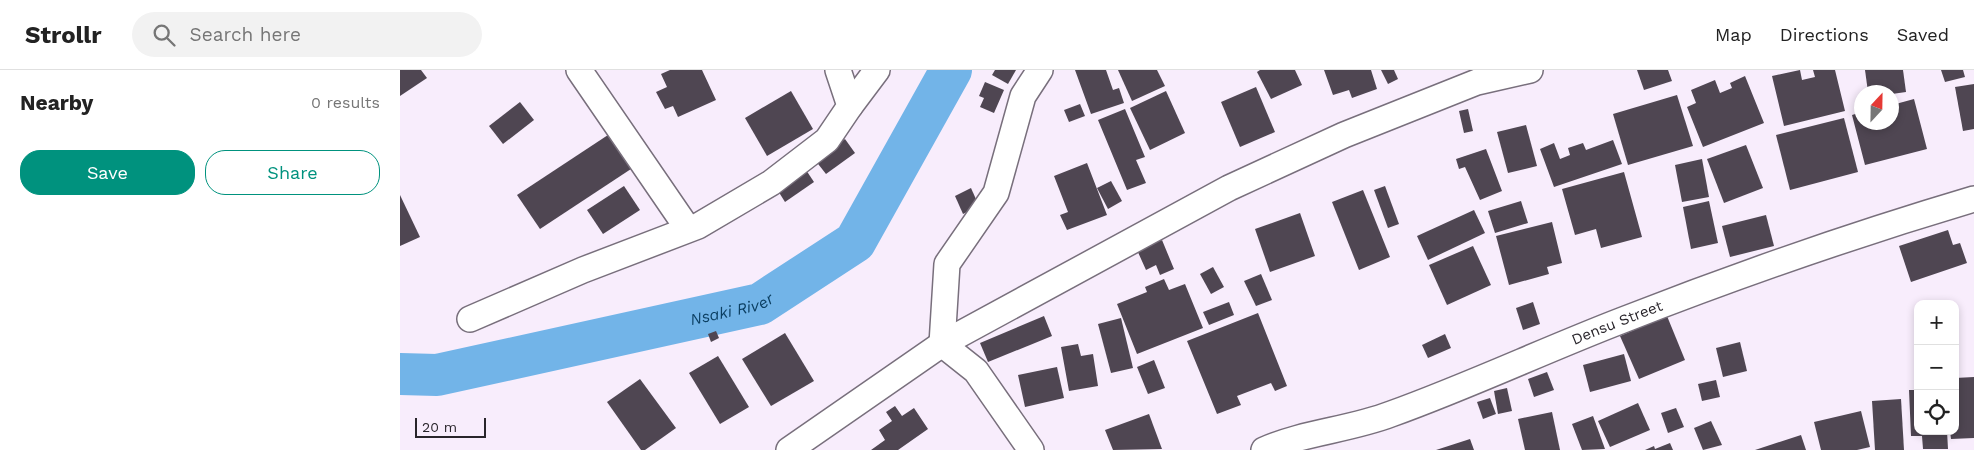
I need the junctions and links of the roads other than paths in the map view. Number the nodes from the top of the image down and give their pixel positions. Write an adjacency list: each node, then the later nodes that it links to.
1 (579, 70): 8 (street)
2 (838, 70): 6 (street)
3 (877, 70): 6 (street)
4 (1040, 70): 10 (street)
5 (1530, 70): 10 (street)
6 (850, 106): 8 (street)
7 (1974, 199): 13 (street, Densu Street)
8 (688, 229): 9 (street)
9 (470, 319)
10 (942, 344): 11 (street); 12 (street)
11 (789, 450)
12 (1031, 450)
13 (1264, 450)

